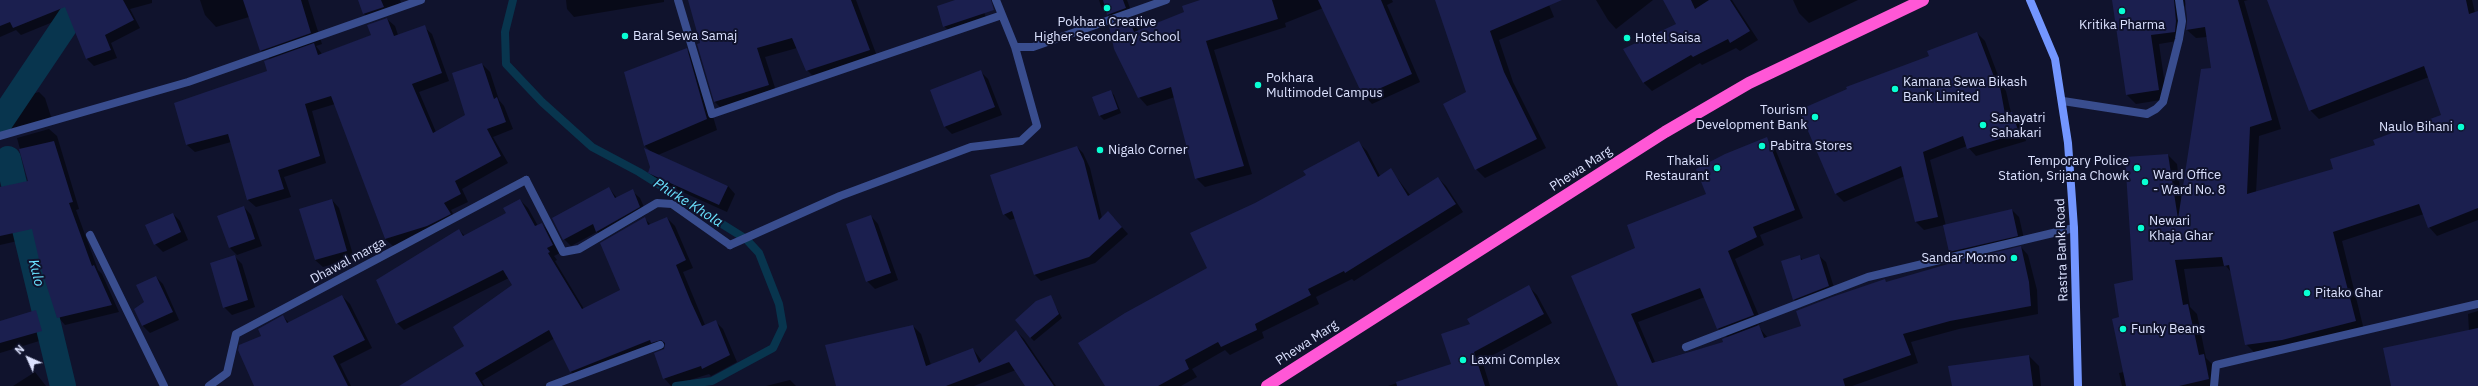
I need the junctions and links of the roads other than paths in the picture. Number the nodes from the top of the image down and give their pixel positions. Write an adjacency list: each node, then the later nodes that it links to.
1 (421, 0): 11 (street)
2 (678, 0): 8 (street)
3 (996, 0): 8 (street)
4 (1166, 0): 9 (street)
5 (1923, 0): 20 (highway, Phewa Marg)
6 (2030, 0): 10 (main road, Rastra Bank Road)
7 (2179, 0): 10 (street)
8 (1002, 15): 9 (street)
9 (1015, 48): 18 (street, Dhawal marga)
10 (2063, 101): 12 (main road, Rastra Bank Road)
11 (0, 136)
12 (2074, 228): 16 (street); 21 (main road, Rastra Bank Road)
13 (90, 235): 17 (street)
14 (2478, 304): 22 (street)
15 (660, 345): 19 (street)
16 (1686, 347)
17 (164, 386)
18 (209, 386)
19 (550, 386)
20 (1266, 386)
21 (2078, 386)
22 (2214, 386)

